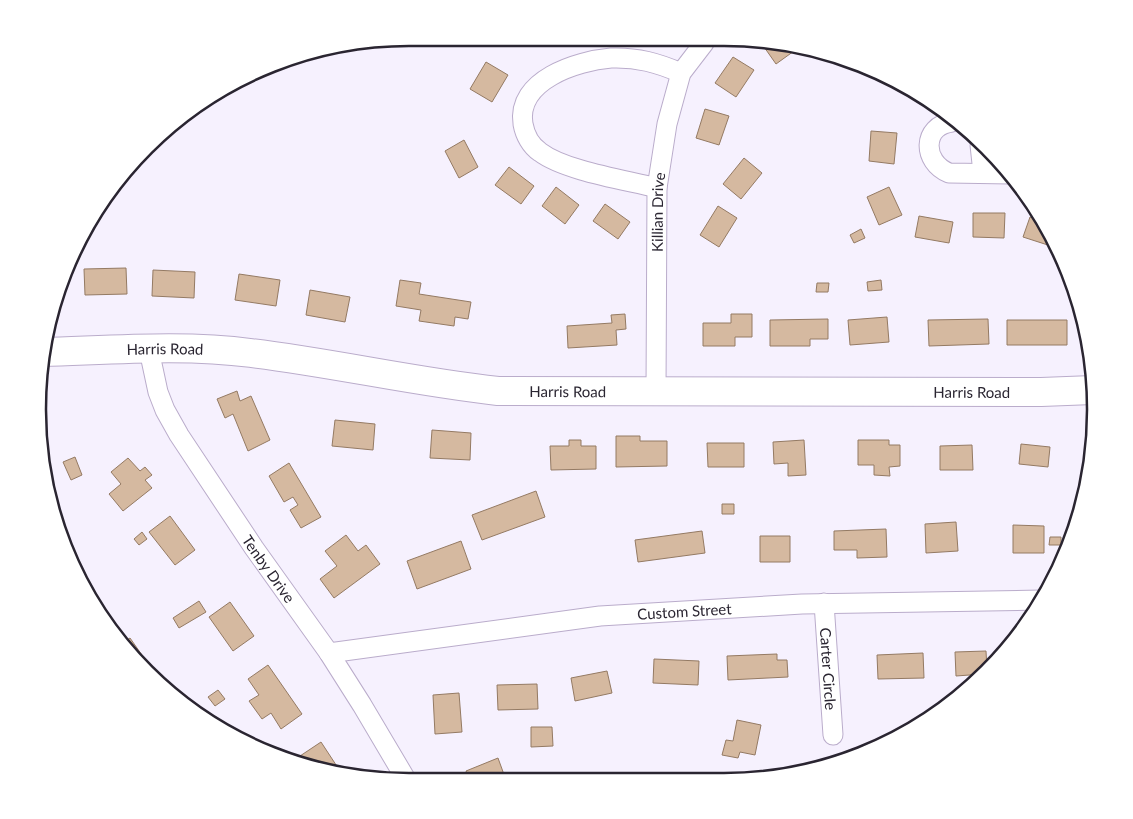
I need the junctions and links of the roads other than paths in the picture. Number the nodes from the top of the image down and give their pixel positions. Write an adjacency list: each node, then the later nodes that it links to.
1 (702, 46): 2 (street, Killian Drive)
2 (681, 73): 7 (street, Killian Drive); 7 (street)
3 (948, 123): 5 (street)
4 (981, 154): 5 (street)
5 (983, 173): 6 (street)
6 (1000, 174)
7 (657, 188): 11 (street, Killian Drive)
8 (149, 350): 9 (street, Harris Road); 11 (street, Harris Road); 14 (street, Tenby Drive)
9 (51, 352)
10 (1086, 390): 11 (street, Harris Road)
11 (656, 392)
12 (1033, 600): 13 (street, Custom Street)
13 (824, 603): 14 (street, Custom Street); 15 (street, Carter Circle)
14 (329, 653): 16 (street, Tenby Drive)
15 (833, 735)
16 (402, 773)

